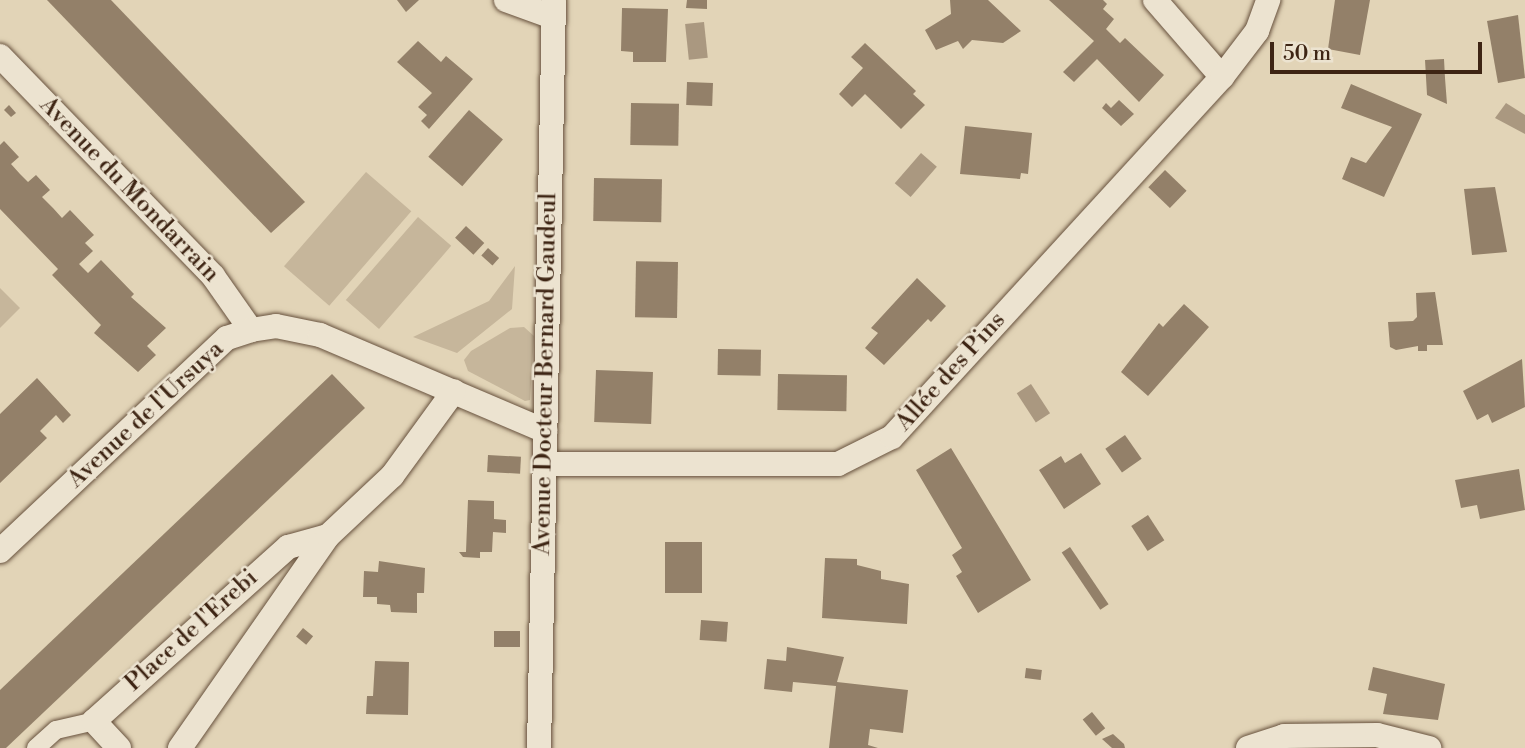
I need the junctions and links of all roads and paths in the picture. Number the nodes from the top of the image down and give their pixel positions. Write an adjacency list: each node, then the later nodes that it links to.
1 (506, 0): 4 (street)
2 (1155, 0): 6 (street)
3 (1268, 0): 6 (street, Allée des Pins)
4 (553, 8): 9 (street, Avenue Docteur Bernard Gaudeul)
5 (0, 56): 7 (street, Avenue du Mondarrain)
6 (1222, 77): 10 (street, Allée des Pins)
7 (251, 330): 8 (street, Avenue de l'Ursuya); 12 (street, Avenue de l'Ursuya)
8 (454, 391): 9 (street, Avenue de l'Ursuya); 11 (street, Place de l'Erebi)
9 (545, 431): 10 (street, Avenue Docteur Bernard Gaudeul)
10 (545, 464): 17 (street, Avenue Docteur Bernard Gaudeul)
11 (328, 536): 13 (street, Place de l'Erebi); 16 (street, Place de l'Erebi)
12 (0, 551)
13 (94, 721): 14 (street); 15 (street)
14 (36, 748)
15 (119, 748)
16 (180, 748)
17 (539, 748)
18 (1248, 748): 19 (street)
19 (1429, 748)

